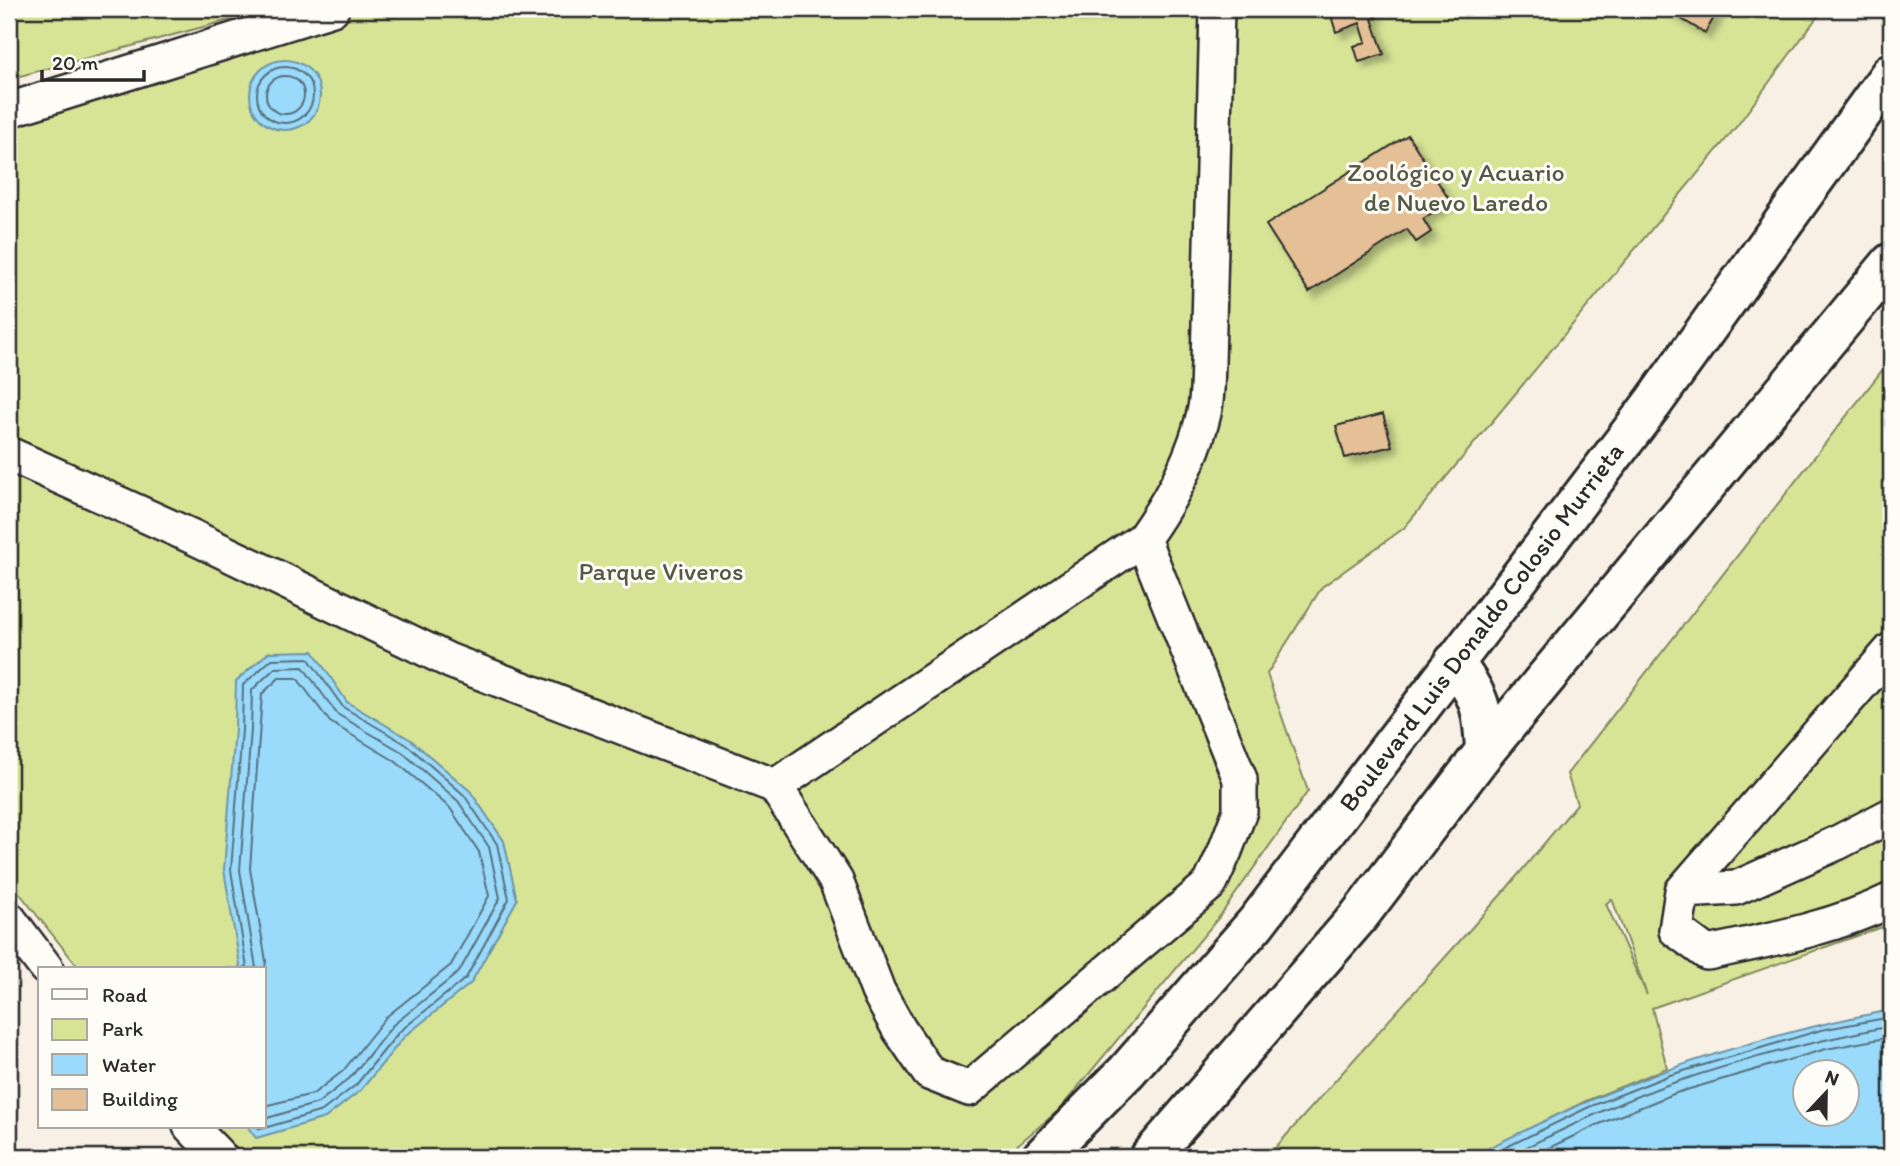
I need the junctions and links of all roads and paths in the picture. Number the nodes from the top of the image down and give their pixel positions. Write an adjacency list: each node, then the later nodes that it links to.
1 (332, 9): 4 (street)
2 (1217, 9): 7 (street)
3 (1891, 73): 9 (highway, Boulevard Luis Donaldo Colosio Murrieta)
4 (9, 110)
5 (1891, 263): 10 (highway)
6 (9, 454): 11 (street)
7 (1143, 539): 11 (street); 11 (street)
8 (1891, 650): 13 (street)
9 (1454, 662): 10 (highway); 19 (highway, Boulevard Luis Donaldo Colosio Murrieta)
10 (1485, 751): 20 (highway)
11 (775, 786)
12 (1891, 815): 13 (street)
13 (1682, 891): 14 (street)
14 (1891, 900)
15 (9, 919): 16 (street)
16 (45, 967)
17 (192, 1128): 18 (street)
18 (220, 1157)
19 (1042, 1157)
20 (1150, 1157)

